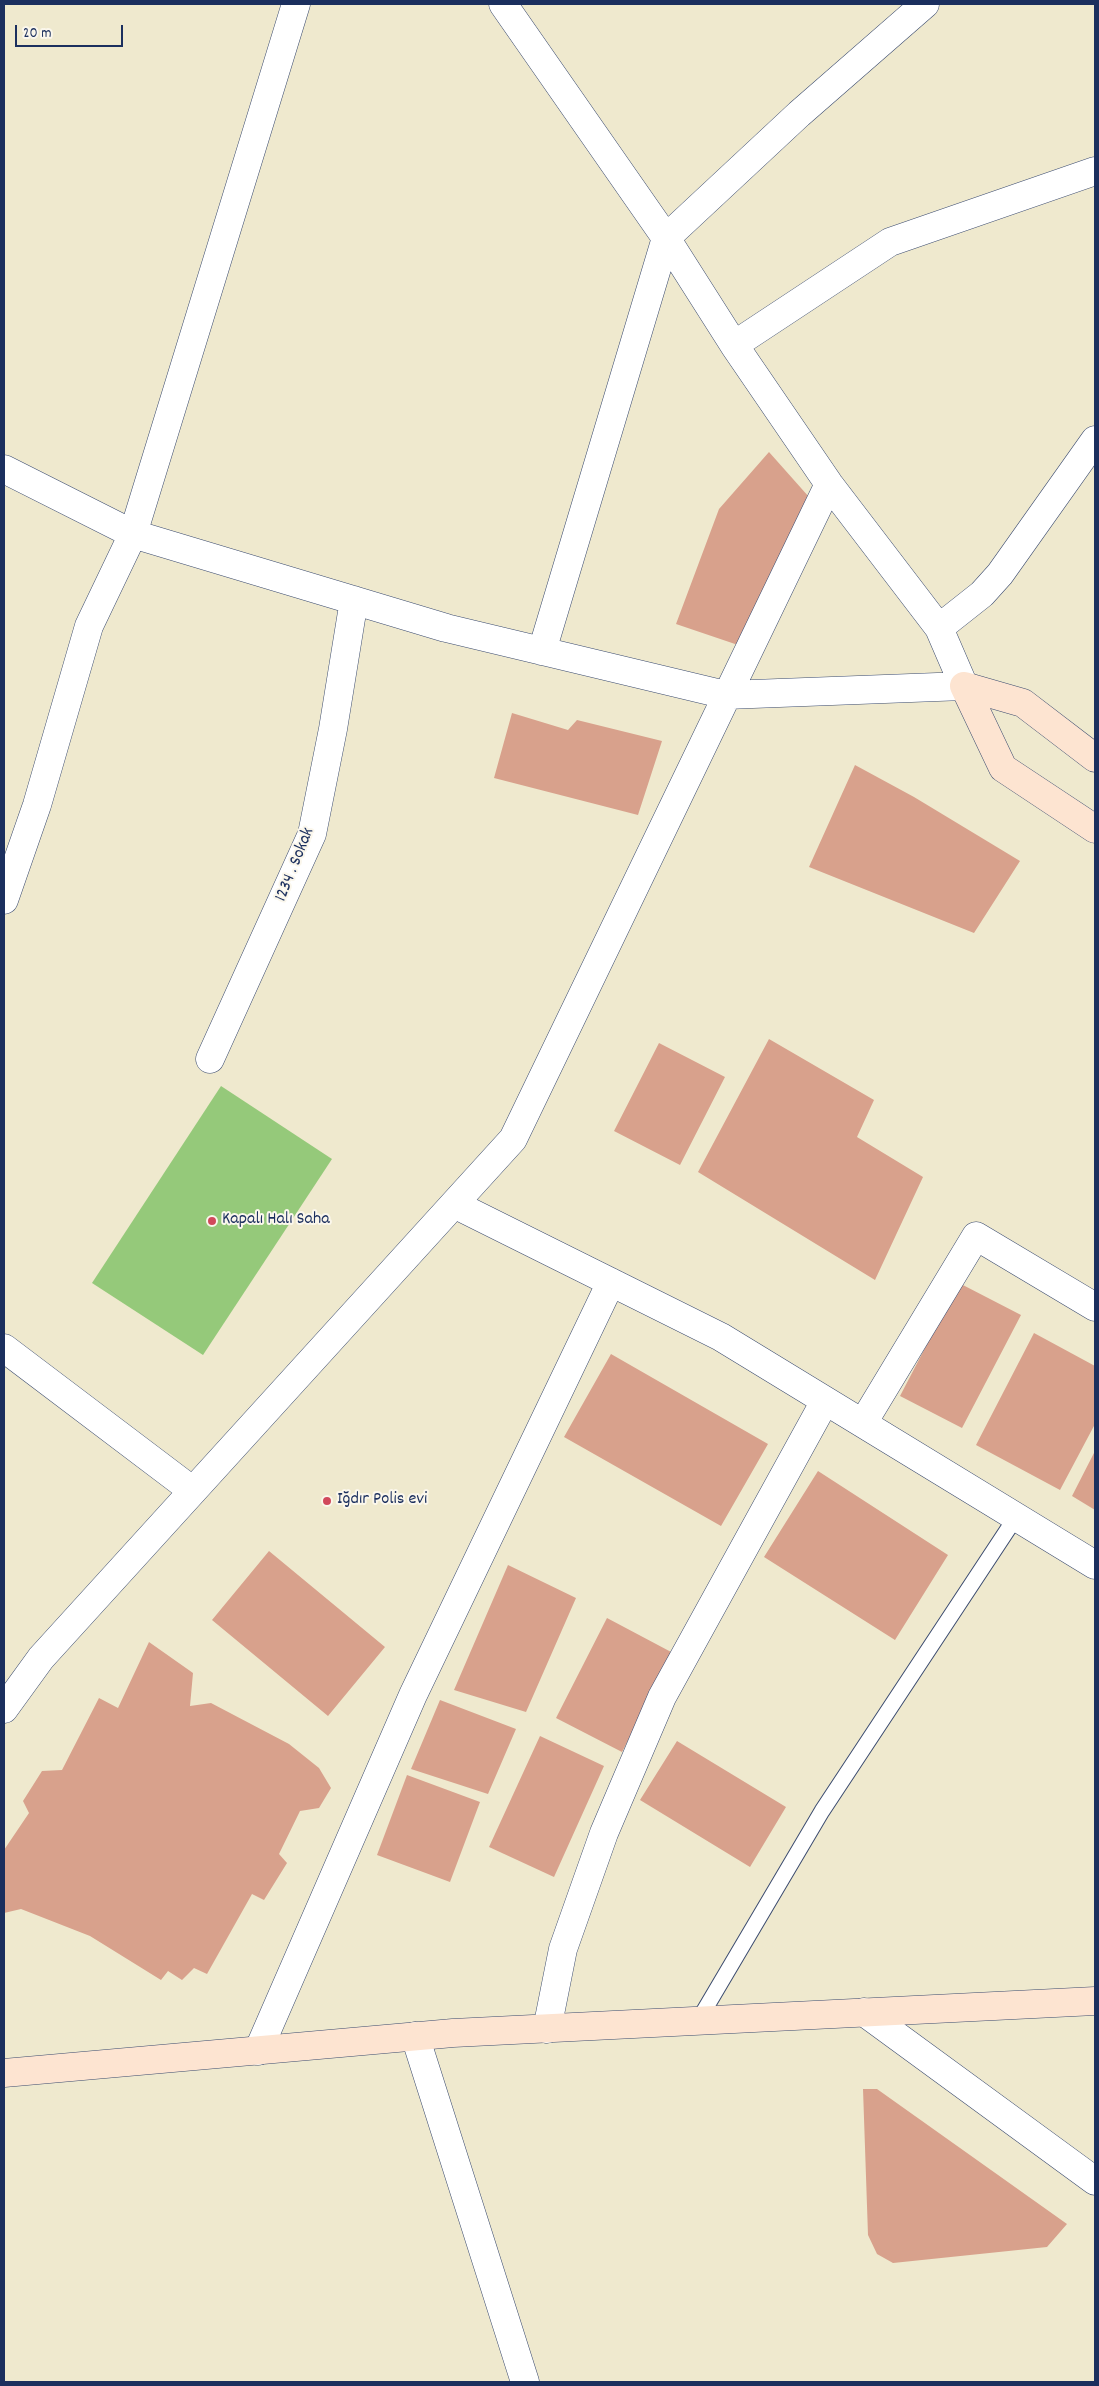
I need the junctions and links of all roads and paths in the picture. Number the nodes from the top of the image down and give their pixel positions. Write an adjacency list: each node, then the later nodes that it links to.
1 (296, 4): 10 (street)
2 (503, 4): 5 (street)
3 (925, 4): 5 (street)
4 (1095, 171): 6 (street)
5 (666, 238): 6 (street); 13 (street)
6 (734, 345): 9 (street)
7 (1095, 440): 12 (street)
8 (4, 469): 10 (street)
9 (829, 484): 12 (street); 15 (street)
10 (133, 534): 11 (street); 18 (street)
11 (354, 600): 13 (street); 19 (street, 1234 . Sokak)
12 (939, 628): 14 (street)
13 (542, 651): 15 (street)
14 (964, 686): 15 (street); 16 (street); 17 (street)
15 (726, 695): 20 (street)
16 (1095, 758)
17 (1095, 829)
18 (4, 900)
19 (210, 1059)
20 (454, 1204): 21 (street); 26 (street)
21 (611, 1282): 24 (street); 35 (street)
22 (1095, 1307): 25 (street)
23 (4, 1348): 26 (street)
24 (825, 1401): 25 (street); 33 (street)
25 (863, 1423): 27 (street)
26 (193, 1491): 29 (street)
27 (1016, 1517): 28 (street); 32 (lane)
28 (1095, 1565)
29 (4, 1708)
30 (1095, 2001): 31 (street)
31 (864, 2012): 32 (street); 37 (street)
32 (698, 2021): 33 (street)
33 (547, 2029): 34 (street)
34 (415, 2036): 35 (street); 38 (street)
35 (258, 2050): 36 (street)
36 (4, 2073)
37 (1095, 2181)
38 (526, 2382)

